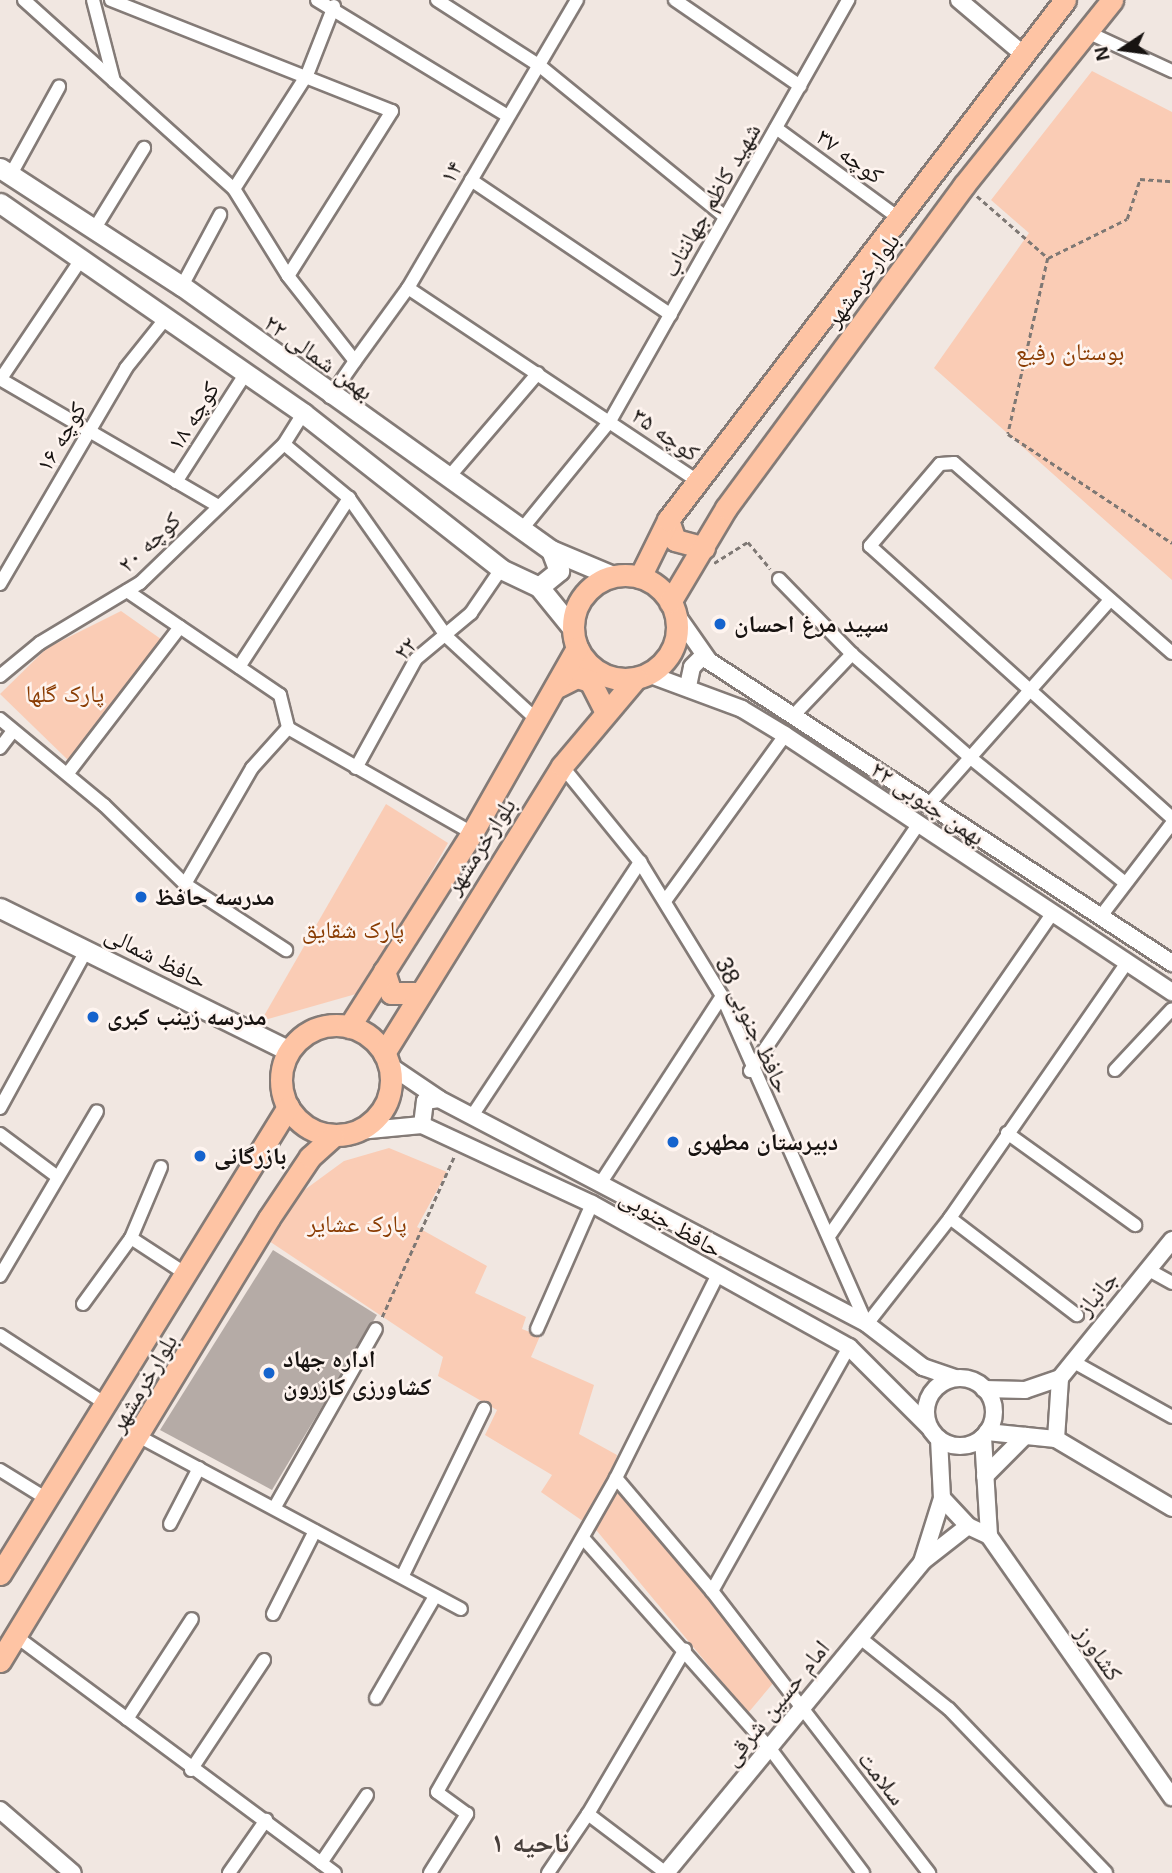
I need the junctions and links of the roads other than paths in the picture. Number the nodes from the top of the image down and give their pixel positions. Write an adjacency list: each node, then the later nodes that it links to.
1 (24, 0): 18 (street)
2 (93, 0): 18 (street)
3 (111, 0): 17 (street)
4 (317, 0): 12 (street)
5 (437, 0): 15 (street)
6 (675, 0): 19 (street)
7 (848, 0): 19 (street, شهید کاظم جهانتاب)
8 (959, 0): 14 (street)
9 (1066, 0): 14 (main road, بلوارخرمشهر)
10 (1112, 0): 13 (main road, بلوارخرمشهر)
11 (570, 2): 15 (street, ۱۴)
12 (334, 6): 17 (street); 21 (street)
13 (1085, 31): 16 (street); 55 (main road, بلوارخرمشهر)
14 (1024, 55): 30 (main road, بلوارخرمشهر)
15 (540, 66): 21 (street, ۱۴); 29 (street)
16 (1172, 71)
17 (307, 75): 26 (street); 33 (street)
18 (115, 81): 26 (street)
19 (800, 86): 22 (street, شهید کاظم جهانتاب)
20 (59, 87): 24 (street)
21 (508, 116): 25 (street, ۱۴)
22 (776, 128): 29 (street, شهید کاظم جهانتاب); 30 (street, کوچه ۳۷)
23 (144, 148): 31 (street)
24 (5, 172): 31 (main road, ۲۲ بهمن شمالی)
25 (471, 180): 35 (street, ۱۴); 36 (street)
26 (234, 188): 33 (street)
27 (0, 203): 32 (main road)
28 (220, 215): 34 (street)
29 (723, 215): 36 (street, شهید کاظم جهانتاب)
30 (900, 219): 48 (main road, بلوارخرمشهر)
31 (95, 228): 34 (main road, ۲۲ بهمن شمالی)
32 (82, 258): 37 (main road); 41 (street)
33 (288, 276): 38 (street)
34 (182, 286): 42 (main road, ۲۲ بهمن شمالی)
35 (408, 288): 38 (street, ۱۴); 40 (street, کوچه ۳۵)
36 (670, 315): 44 (street, شهید کاظم جهانتاب)
37 (166, 318): 39 (main road); 45 (street, کوچه ۱۶)
38 (355, 362): 42 (street, ۱۴)
39 (246, 373): 43 (main road); 49 (street, کوچه ۱۸)
40 (538, 373): 44 (street, کوچه ۳۵); 47 (street)
41 (0, 380): 45 (street)
42 (330, 397): 47 (main road, ۲۲ بهمن شمالی)
43 (303, 413): 46 (street, کوچه ۲۰); 56 (main road)
44 (610, 421): 48 (street, کوچه ۳۵); 53 (street, شهید کاظم جهانتاب)
45 (88, 431): 49 (street); 60 (street, کوچه ۱۶)
46 (284, 444): 50 (street); 51 (street, کوچه ۲۰)
47 (448, 478): 53 (main road, ۲۲ بهمن شمالی)
48 (697, 481): 52 (main road, بلوارخرمشهر)
49 (176, 482): 51 (street)
50 (349, 498): 66 (street); 71 (street)
51 (218, 506): 62 (street, کوچه ۲۰)
52 (668, 520): 55 (main road); 58 (main road, بلوارخرمشهر)
53 (522, 529): 54 (main road, ۲۲ بهمن شمالی)
54 (551, 550): 57 (main road, ۲۲ بهمن شمالی); 61 (main road)
55 (701, 553): 64 (main road, بلوارخرمشهر)
56 (501, 569): 61 (main road); 66 (street, ۲۲)
57 (613, 576): 58 (main road); 67 (main road)
58 (639, 577): 64 (main road)
59 (779, 579): 69 (street)
60 (0, 584)
61 (539, 587): 67 (main road)
62 (127, 591): 65 (street); 72 (street, کوچه ۲۰)
63 (1110, 600): 68 (street); 76 (street); 76 (street)
64 (672, 607): 70 (street, ۲۲ بهمن جنوبی); 73 (main road)
65 (180, 627): 71 (street); 88 (street)
66 (447, 637): 80 (street); 87 (street, ۲۲)
67 (575, 639): 73 (main road); 74 (main road, بلوارخرمشهر)
68 (1172, 653)
69 (852, 654): 78 (street); 85 (street)
70 (704, 655): 75 (street); 78 (street, ۲۲ بهمن جنوبی)
71 (239, 667): 81 (street)
72 (0, 676)
73 (642, 676): 75 (street, ۲۲ بهمن جنوبی); 77 (main road, بلوارخرمشهر)
74 (559, 686): 77 (main road); 80 (main road, بلوارخرمشهر)
75 (688, 686): 83 (street, ۲۲ بهمن جنوبی)
76 (1030, 693): 85 (street); 90 (street)
77 (605, 710): 86 (main road, بلوارخرمشهر)
78 (793, 716): 89 (street, ۲۲ بهمن جنوبی)
79 (0, 719): 82 (street)
80 (538, 721): 92 (main road, بلوارخرمشهر)
81 (288, 728): 87 (street); 95 (street)
82 (12, 732): 84 (street); 88 (street)
83 (785, 735): 91 (street, ۲۲ بهمن جنوبی); 96 (street)
84 (0, 748)
85 (972, 759): 89 (street); 94 (street)
86 (562, 766): 93 (street, حافظ جنوبی 38); 106 (main road, بلوارخرمشهر)
87 (356, 768): 92 (street)
88 (68, 774): 95 (street)
89 (929, 804): 99 (street, ۲۲ بهمن جنوبی)
90 (1172, 820): 94 (street)
91 (918, 825): 98 (street, ۲۲ بهمن جنوبی); 113 (street)
92 (472, 833): 104 (main road, بلوارخرمشهر)
93 (640, 862): 96 (street, حافظ جنوبی 38); 118 (street)
94 (1124, 882): 99 (street)
95 (185, 884): 101 (street)
96 (664, 901): 107 (street, حافظ جنوبی 38)
97 (0, 908): 100 (main road, حافظ شمالی)
98 (1053, 913): 102 (street, ۲۲ بهمن جنوبی); 132 (street)
99 (1101, 916): 103 (street, ۲۲ بهمن جنوبی)
100 (87, 949): 110 (main road, حافظ شمالی); 116 (street)
101 (286, 950)
102 (1127, 962): 105 (street, ۲۲ بهمن جنوبی); 121 (street)
103 (1172, 963)
104 (384, 971): 106 (main road); 109 (main road, بلوارخرمشهر)
105 (1172, 992)
106 (417, 993): 111 (main road, بلوارخرمشهر)
107 (722, 996): 113 (street, حافظ جنوبی 38); 128 (street)
108 (1172, 1009): 112 (street)
109 (349, 1027): 110 (main road); 111 (main road)
110 (289, 1051): 115 (main road)
111 (387, 1059): 114 (street, حافظ جنوبی); 120 (main road)
112 (1115, 1070)
113 (750, 1071): 132 (street, حافظ جنوبی 38)
114 (439, 1099): 118 (street, حافظ جنوبی); 119 (street)
115 (288, 1107): 123 (main road, بلوارخرمشهر); 124 (main road)
116 (0, 1108)
117 (97, 1111): 127 (street)
118 (472, 1116): 128 (street, حافظ جنوبی)
119 (422, 1125): 120 (street, حافظ جنوبی); 129 (street, حافظ جنوبی)
120 (359, 1131): 124 (main road)
121 (1007, 1133): 130 (street); 131 (street)
122 (0, 1134): 127 (street)
123 (270, 1136): 125 (main road); 136 (main road, بلوارخرمشهر)
124 (333, 1136): 125 (main road, بلوارخرمشهر)
125 (310, 1157): 157 (main road, بلوارخرمشهر)
126 (161, 1167): 133 (street)
127 (55, 1175): 137 (street)
128 (600, 1184): 142 (street, حافظ جنوبی)
129 (592, 1205): 138 (street, حافظ جنوبی); 144 (street)
130 (950, 1218): 141 (street); 142 (street)
131 (1135, 1225)
132 (829, 1236): 142 (street, حافظ جنوبی 38)
133 (131, 1238): 136 (street); 140 (street)
134 (1172, 1240): 135 (street, جانباز)
135 (1147, 1269): 139 (street); 147 (street, جانباز)
136 (186, 1274): 151 (main road, بلوارخرمشهر)
137 (0, 1276)
138 (717, 1276): 146 (street, حافظ جنوبی); 162 (street)
139 (1172, 1283)
140 (83, 1304)
141 (1077, 1315)
142 (867, 1324): 148 (street, حافظ جنوبی)
143 (376, 1329): 165 (street)
144 (537, 1329)
145 (0, 1335): 151 (street)
146 (849, 1347): 154 (street, حافظ جنوبی); 175 (street)
147 (1072, 1361): 149 (street, جانباز); 153 (street)
148 (955, 1378): 150 (street); 154 (street)
149 (1060, 1378): 150 (street); 158 (street)
150 (984, 1389): 155 (street)
151 (106, 1404): 164 (main road, بلوارخرمشهر)
152 (484, 1409): 174 (street)
153 (1172, 1417)
154 (934, 1433): 155 (street); 163 (street)
155 (985, 1434): 156 (street); 161 (street)
156 (1025, 1436): 158 (street); 161 (street)
157 (140, 1437): 159 (street); 180 (main road, بلوارخرمشهر)
158 (1056, 1439): 166 (street)
159 (199, 1468): 165 (street); 167 (street)
160 (0, 1469): 164 (street)
161 (985, 1476): 170 (street)
162 (616, 1478): 171 (street); 175 (street, سلامت)
163 (942, 1498): 168 (street); 172 (street)
164 (47, 1499): 173 (main road, بلوارخرمشهر)
165 (276, 1505): 169 (street)
166 (1172, 1508)
167 (170, 1524)
168 (968, 1526): 170 (street); 172 (street)
169 (315, 1531): 174 (street); 178 (street)
170 (989, 1536): 191 (street, کشاورز)
171 (583, 1538): 182 (street); 199 (street)
172 (922, 1562): 181 (street, امام حسین شرقی)
173 (0, 1574)
174 (403, 1575): 176 (street)
175 (712, 1591): 186 (street, سلامت)
176 (434, 1598): 177 (street); 185 (street)
177 (461, 1609)
178 (274, 1614)
179 (192, 1619): 187 (street)
180 (17, 1637): 184 (main road, بلوارخرمشهر); 187 (street)
181 (859, 1637): 186 (street, امام حسین شرقی); 204 (street)
182 (685, 1650): 188 (street); 192 (street)
183 (264, 1660): 189 (street)
184 (0, 1661)
185 (376, 1698)
186 (801, 1708): 188 (street, امام حسین شرقی); 203 (street, سلامت)
187 (127, 1718): 189 (street)
188 (771, 1750): 201 (street, امام حسین شرقی); 202 (street)
189 (191, 1770): 194 (street)
190 (366, 1795): 195 (street)
191 (1172, 1797)
192 (588, 1814): 200 (street); 201 (street)
193 (3, 1817): 196 (street)
194 (267, 1820): 195 (street); 197 (street)
195 (321, 1863): 198 (street)
196 (73, 1873)
197 (229, 1873)
198 (335, 1873)
199 (430, 1873)
200 (548, 1873)
201 (666, 1873)
202 (862, 1873)
203 (929, 1873)
204 (1106, 1873)

